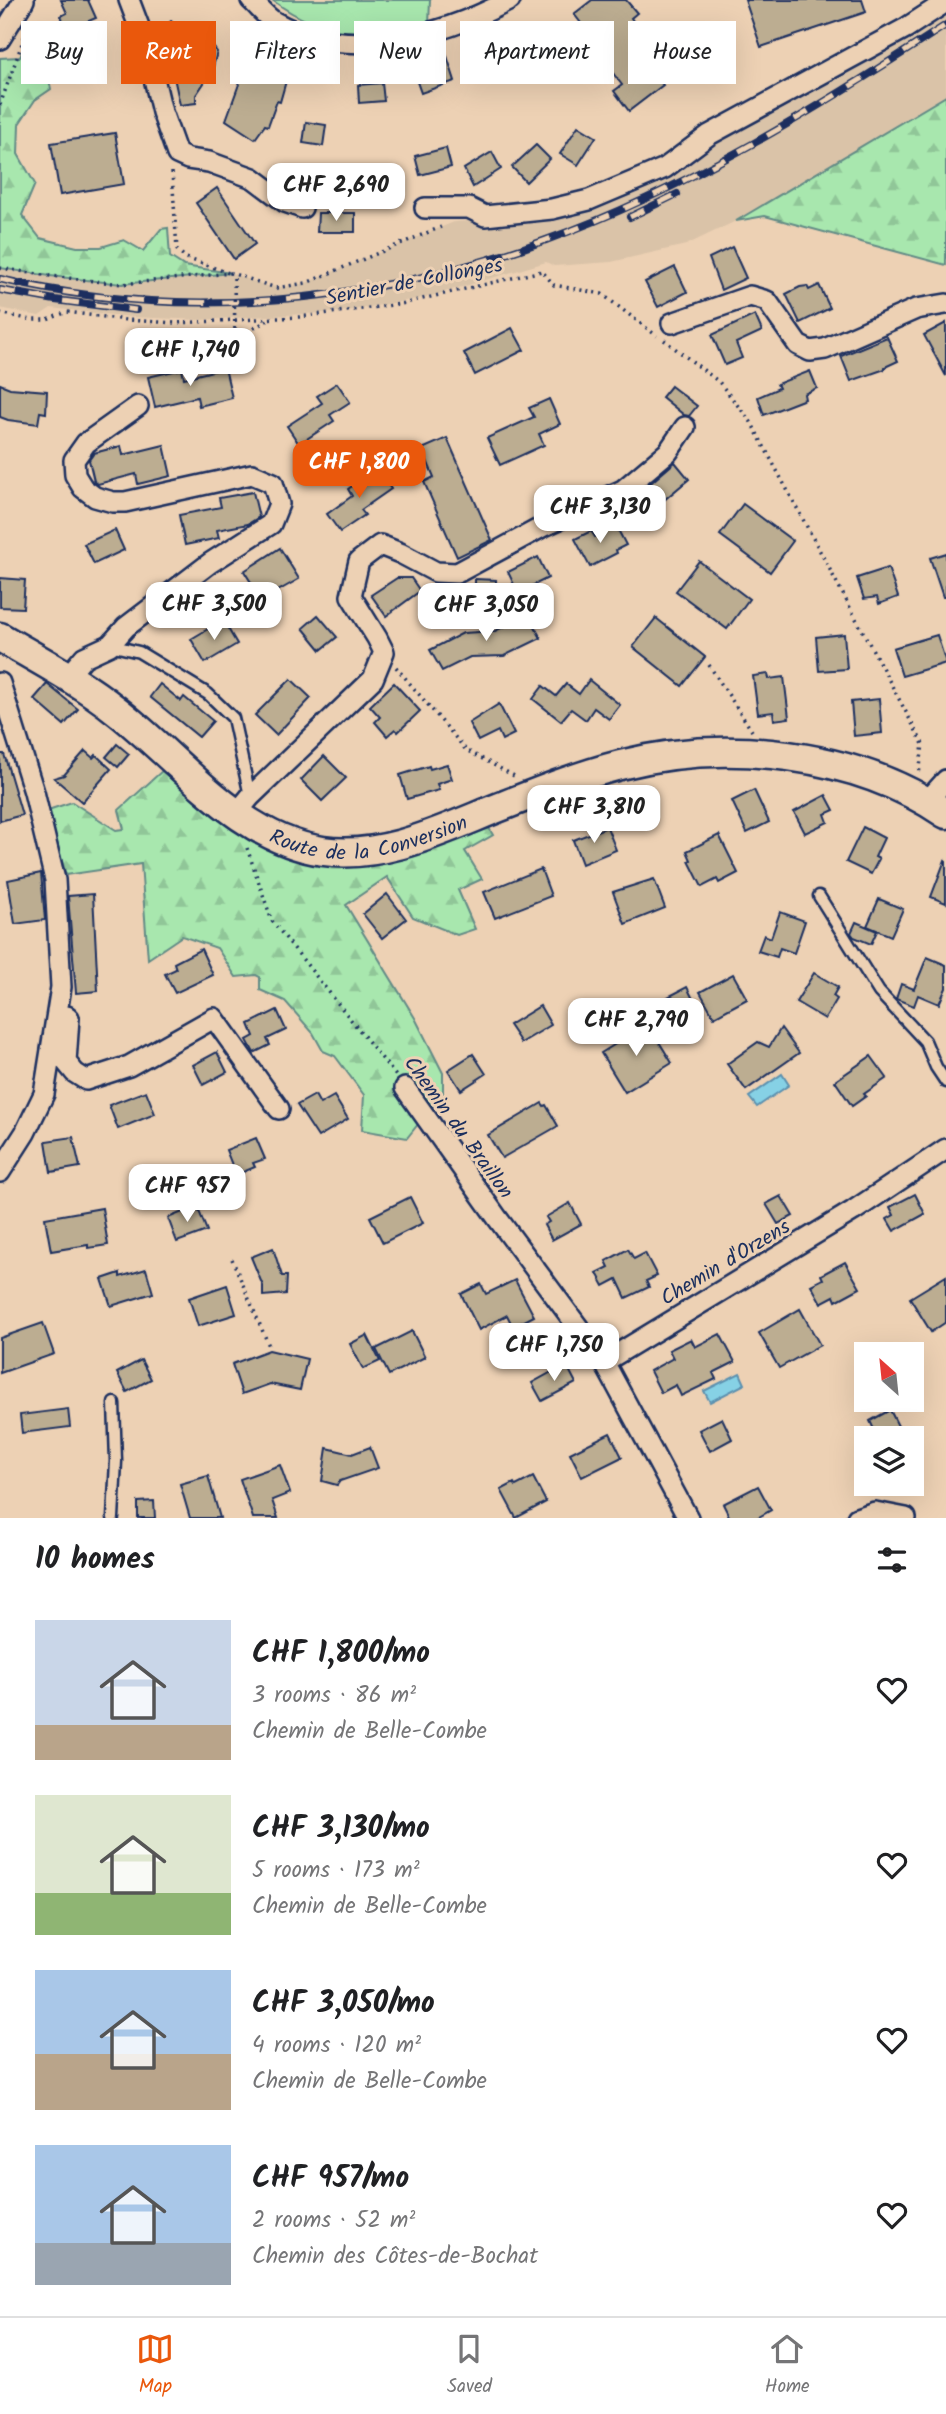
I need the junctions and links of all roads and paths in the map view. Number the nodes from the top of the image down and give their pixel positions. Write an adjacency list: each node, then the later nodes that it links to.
1 (24, 0): 6 (street)
2 (128, 0): 9 (street)
3 (251, 0): 4 (street)
4 (510, 0)
5 (946, 2): 11 (street)
6 (0, 39)
7 (21, 49): 8 (path)
8 (0, 106)
9 (170, 141): 10 (street); 14 (path)
10 (302, 208)
11 (425, 208)
12 (442, 227): 14 (path)
13 (0, 268): 14 (path)
14 (233, 275): 19 (path, bridge)
15 (946, 304): 18 (street)
16 (0, 313): 17 (path, Sentier de Collonges)
17 (273, 318): 19 (path); 32 (path, Sentier de Collonges)
18 (673, 323)
19 (234, 339): 20 (path)
20 (163, 370)
21 (138, 406): 24 (street)
22 (685, 427): 25 (street)
23 (0, 636): 27 (main road, Route de la Conversion)
24 (110, 645): 27 (street); 33 (lane)
25 (384, 652): 30 (path); 33 (street)
26 (709, 666): 29 (path)
27 (67, 677): 33 (main road, Route de la Conversion)
28 (0, 683): 36 (street)
29 (756, 737)
30 (516, 777)
31 (946, 780): 32 (street)
32 (931, 798): 33 (main road, Route de la Conversion)
33 (243, 806)
34 (245, 842): 38 (path, Chemin du Braillon)
35 (818, 896): 37 (lane)
36 (59, 1007): 39 (street); 41 (street)
37 (946, 1082)
38 (405, 1088): 44 (street, Chemin du Braillon)
39 (279, 1109)
40 (946, 1149): 44 (street, Chemin d'Orzens)
41 (0, 1171)
42 (232, 1259): 43 (path)
43 (269, 1346)
44 (604, 1362): 47 (street)
45 (114, 1403): 46 (lane)
46 (113, 1518)
47 (688, 1518)
48 (857, 1518): 49 (street)
49 (906, 1518)

